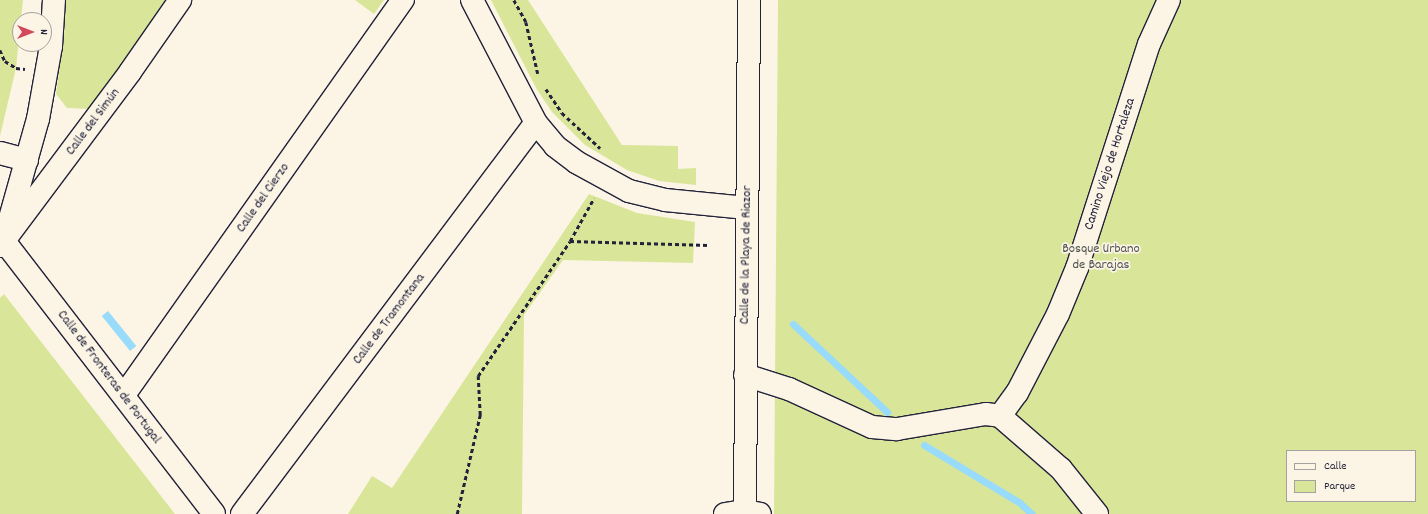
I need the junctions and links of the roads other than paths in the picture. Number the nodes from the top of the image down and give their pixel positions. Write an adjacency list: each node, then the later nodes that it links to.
1 (54, 0): 9 (street)
2 (180, 0): 11 (street, Calle del Simún)
3 (403, 0): 13 (street, Calle del Cierzo)
4 (472, 0): 7 (street)
5 (749, 0): 10 (street, Calle de la Playa de Riazor)
6 (1169, 0): 14 (street, Camino Viejo de Hortaleza)
7 (536, 123): 10 (street); 17 (street, Calle de Tramontana)
8 (0, 154): 9 (street)
9 (26, 160): 11 (street)
10 (747, 208): 12 (street, Calle de la Playa de Riazor)
11 (2, 244): 13 (street, Calle de Fronteras de Portugal)
12 (745, 375): 14 (street); 15 (street, Calle de la Playa de Riazor)
13 (124, 395): 16 (street, Calle de Fronteras de Portugal)
14 (1000, 416): 18 (street)
15 (743, 513)
16 (214, 514)
17 (242, 514)
18 (1097, 514)

